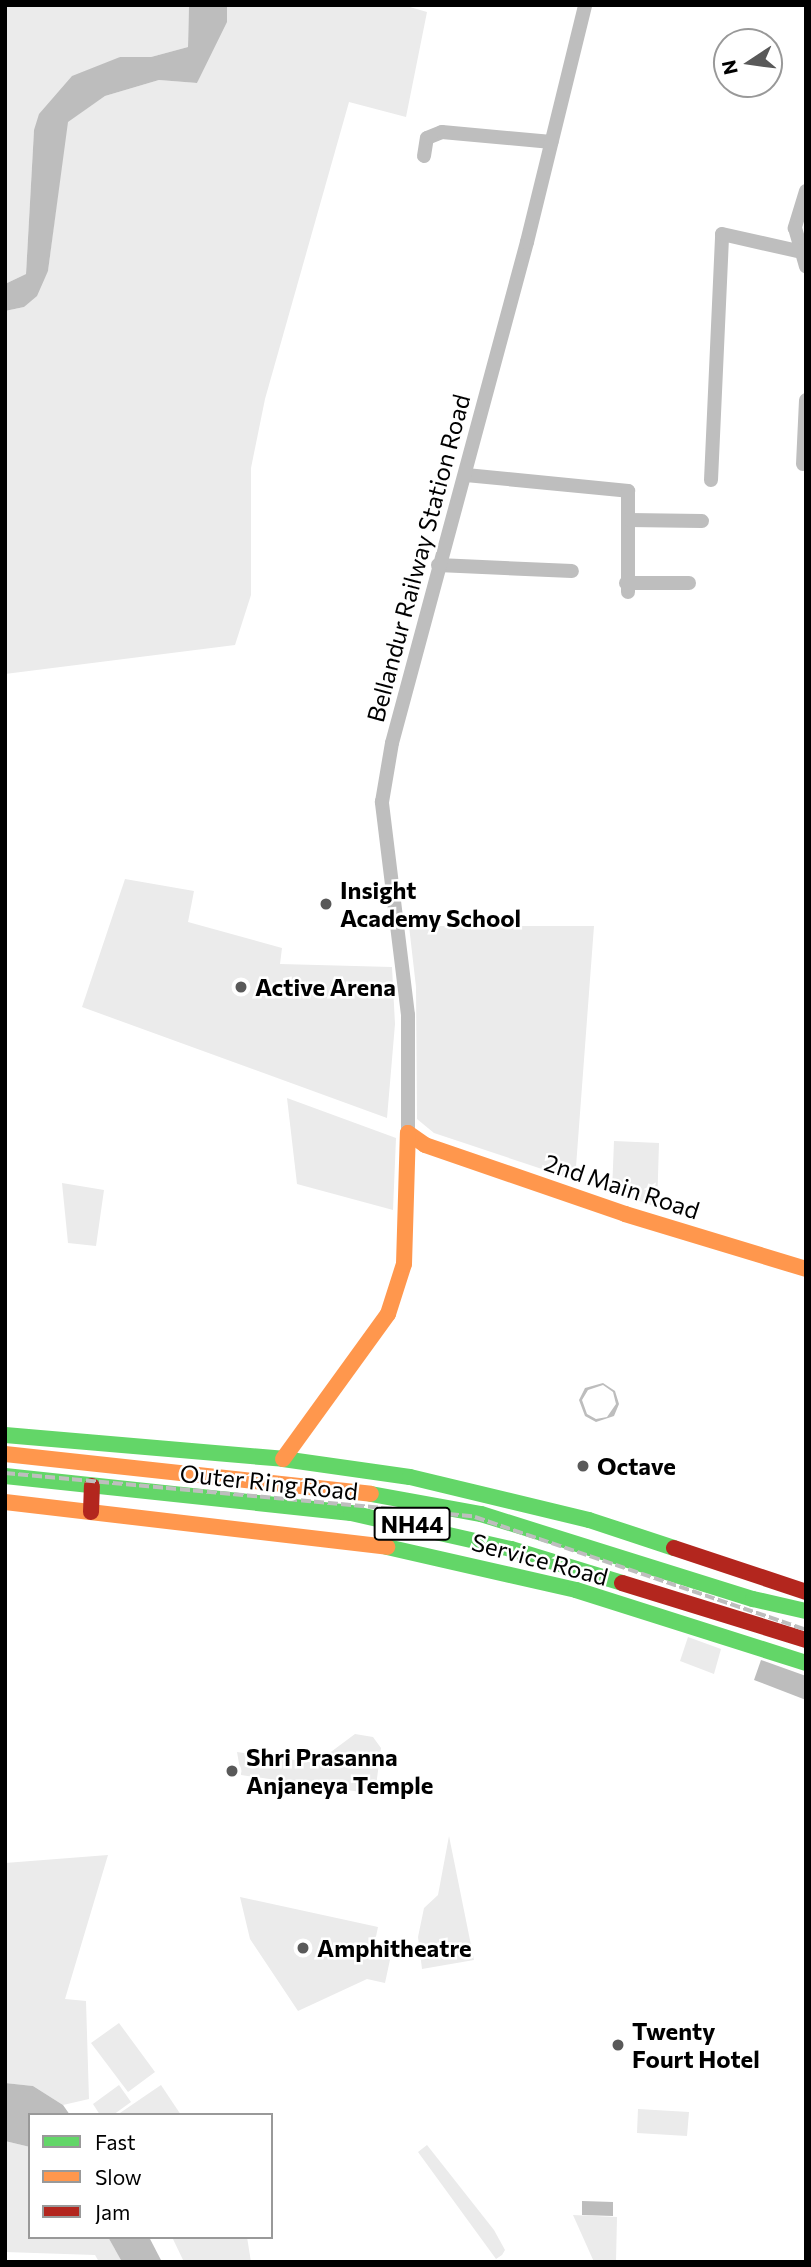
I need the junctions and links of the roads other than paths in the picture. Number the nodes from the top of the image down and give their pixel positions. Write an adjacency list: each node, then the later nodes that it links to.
1 (585, 5): 2 (street, Bellandur Railway Station Road)
2 (552, 142): 3 (street); 8 (street, Bellandur Railway Station Road)
3 (424, 156)
4 (806, 191): 5 (street)
5 (804, 257): 9 (street)
6 (806, 400): 7 (street)
7 (803, 464)
8 (466, 475): 10 (street); 12 (street, Bellandur Railway Station Road)
9 (711, 480)
10 (629, 520): 11 (street); 14 (street)
11 (702, 521)
12 (438, 565): 13 (street); 15 (street, Bellandur Railway Station Road)
13 (572, 571)
14 (689, 583)
15 (408, 1133): 16 (main road, 2nd Main Road); 19 (main road)
16 (806, 1269)
17 (5, 1435): 19 (main road, Service Road)
18 (5, 1454): 25 (main road, Outer Ring Road / NH44)
19 (283, 1460): 24 (main road, Service Road)
20 (5, 1476): 21 (main road, Outer Ring Road / NH44)
21 (92, 1486): 23 (main road); 26 (main road, Outer Ring Road / NH44)
22 (5, 1502): 23 (main road, Service Road)
23 (91, 1512): 27 (main road, Service Road)
24 (806, 1592)
25 (806, 1611)
26 (806, 1640)
27 (806, 1663)

